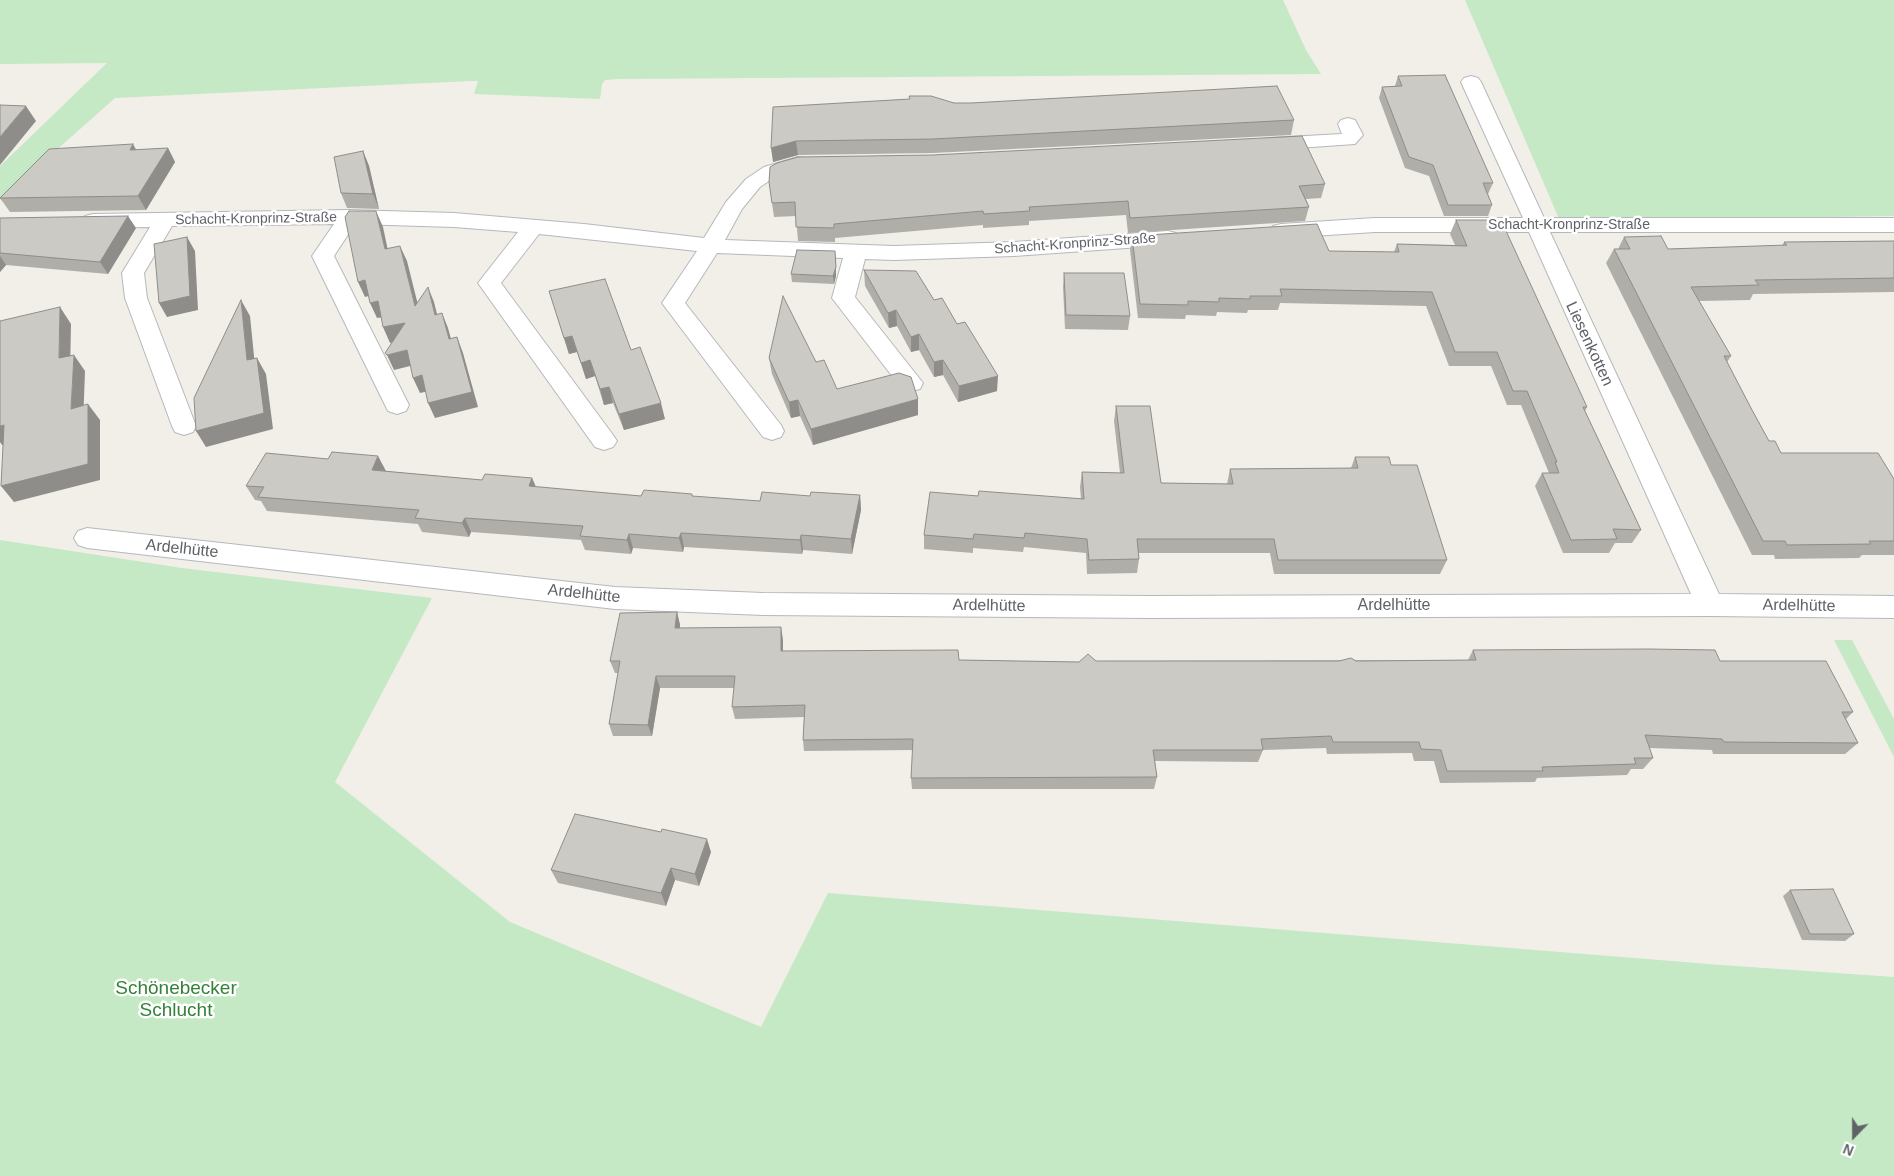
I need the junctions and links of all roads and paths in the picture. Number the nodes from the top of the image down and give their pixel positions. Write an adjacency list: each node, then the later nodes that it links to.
1 (1470, 82): 8 (street, Liesenkotten)
2 (1348, 124): 3 (street)
3 (1248, 146)
4 (827, 163): 13 (street)
5 (349, 217): 7 (street, Schacht-Kronprinz-Straße); 10 (street, Schacht-Kronprinz-Straße); 16 (street, Schacht-Kronprinz-Straße)
6 (77, 221): 7 (street, Schacht-Kronprinz-Straße)
7 (164, 221): 17 (street, Schacht-Kronprinz-Straße)
8 (1535, 225): 9 (street, Schacht-Kronprinz-Straße); 11 (street, Schacht-Kronprinz-Straße); 21 (street, Liesenkotten)
9 (1894, 225)
10 (533, 227): 13 (street, Schacht-Kronprinz-Straße); 19 (street)
11 (1257, 232)
12 (1188, 237): 14 (street, Schacht-Kronprinz-Straße)
13 (711, 246): 14 (street, Schacht-Kronprinz-Straße); 18 (street)
14 (856, 252): 15 (street)
15 (911, 382)
16 (397, 405)
17 (184, 426)
18 (772, 431)
19 (604, 441)
20 (87, 538): 21 (street, Ardelhütte)
21 (1710, 605): 22 (street, Ardelhütte)
22 (1894, 606)

